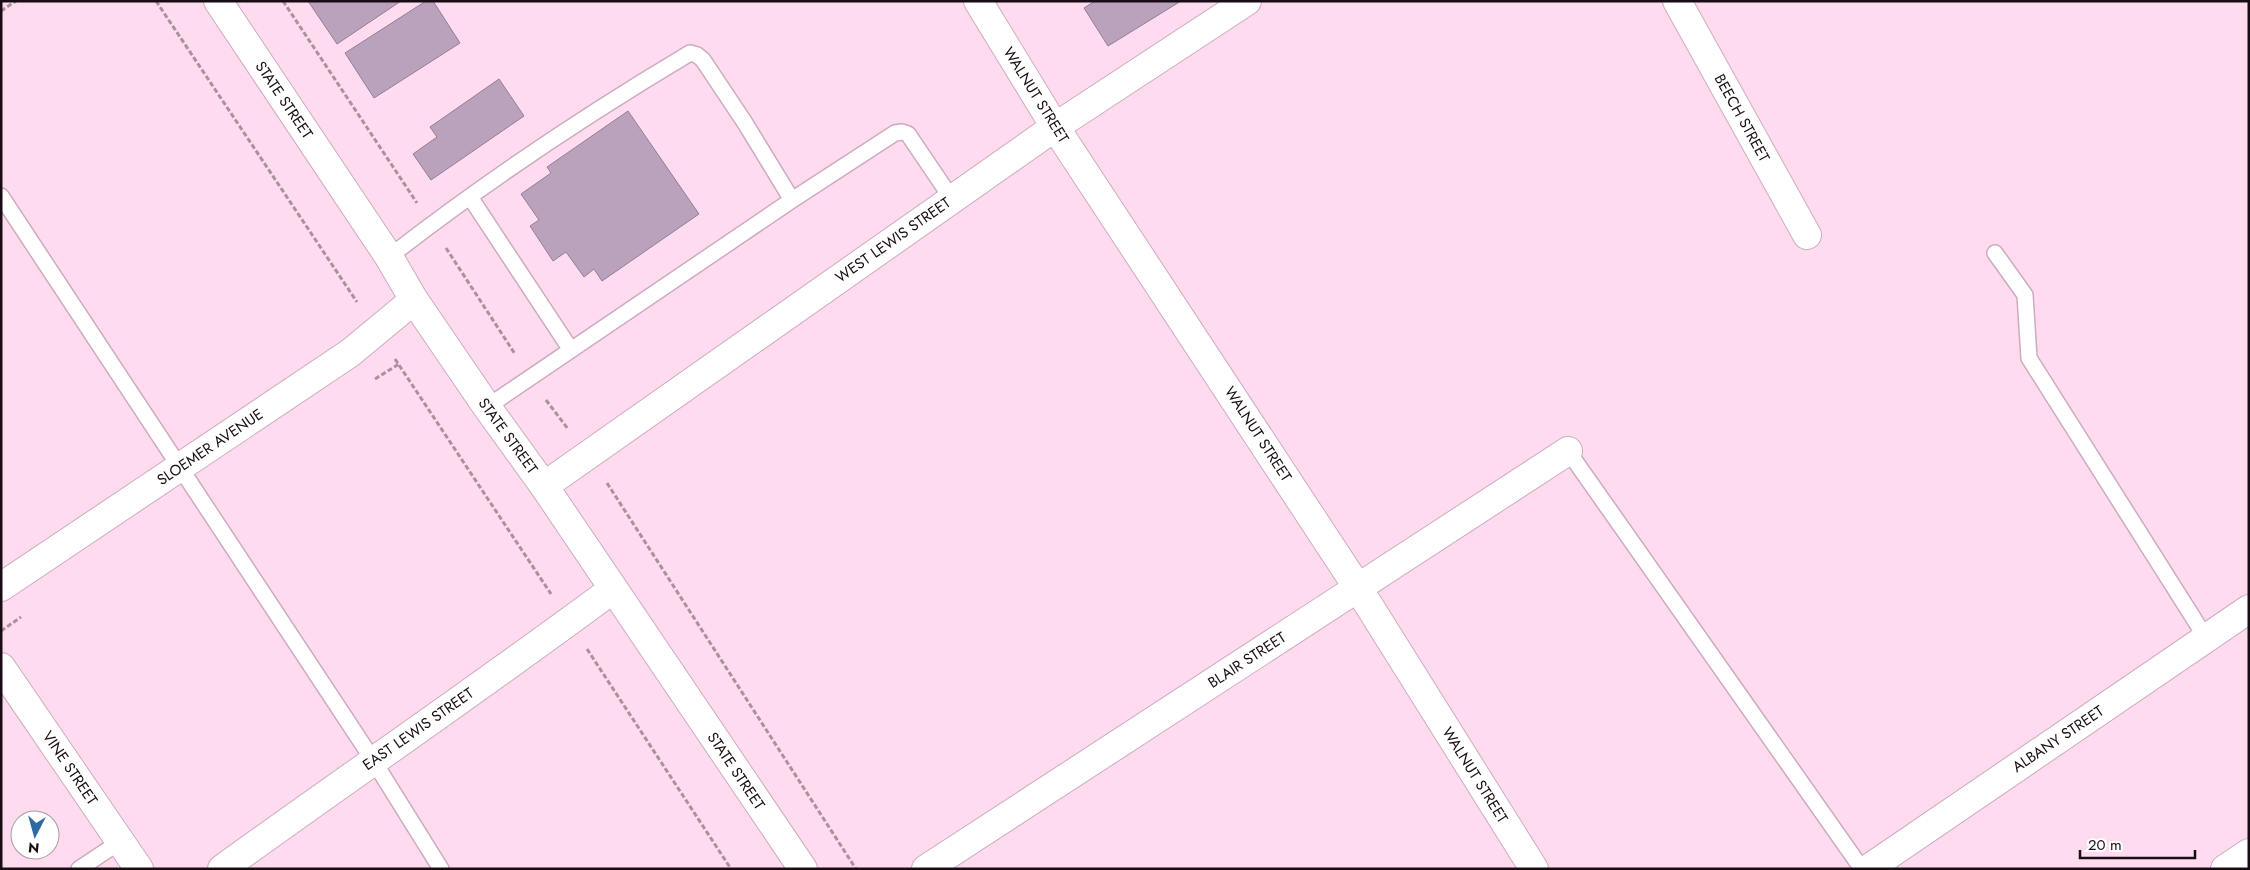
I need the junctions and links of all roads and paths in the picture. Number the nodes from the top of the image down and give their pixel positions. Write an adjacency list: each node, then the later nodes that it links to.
1 (16, 1): 7 (path)
2 (156, 1): 17 (path)
3 (218, 1): 15 (street, STATE STREET)
4 (978, 1): 8 (street, WALNUT STREET)
5 (1247, 1): 8 (street, WEST LEWIS STREET)
6 (1677, 1): 13 (street, BEECH STREET)
7 (1, 11)
8 (1055, 127): 11 (street, WEST LEWIS STREET); 24 (street, WALNUT STREET)
9 (1, 196): 21 (lane)
10 (470, 197): 12 (lane); 15 (lane); 18 (lane)
11 (952, 199): 12 (lane); 22 (street, WEST LEWIS STREET)
12 (792, 200): 18 (lane)
13 (1807, 235)
14 (1995, 252): 28 (lane)
15 (389, 257): 16 (street, STATE STREET)
16 (414, 300): 17 (street, SLOEMER AVENUE); 19 (street, STATE STREET)
17 (377, 331): 21 (street, SLOEMER AVENUE); 27 (path)
18 (571, 350): 19 (lane)
19 (486, 407): 22 (street, STATE STREET)
20 (1568, 450): 24 (street, BLAIR STREET); 41 (lane)
21 (180, 467): 23 (street, SLOEMER AVENUE); 30 (lane)
22 (544, 486): 25 (street, STATE STREET)
23 (1, 586)
24 (1358, 588): 39 (street, BLAIR STREET); 40 (street, WALNUT STREET)
25 (613, 589): 27 (street, EAST LEWIS STREET); 38 (street, STATE STREET)
26 (2249, 609): 28 (street, ALBANY STREET)
27 (569, 622): 30 (street, EAST LEWIS STREET); 37 (path)
28 (2206, 638): 42 (street, ALBANY STREET)
29 (1, 666): 31 (street, VINE STREET)
30 (373, 760): 35 (street, EAST LEWIS STREET); 36 (lane)
31 (120, 841): 33 (lane); 34 (street, VINE STREET)
32 (2249, 853): 43 (street)
33 (79, 869)
34 (139, 869)
35 (222, 869)
36 (441, 869)
37 (731, 869)
38 (803, 869)
39 (926, 869)
40 (1534, 869)
41 (1862, 869)
42 (1868, 869)
43 (2225, 869)

